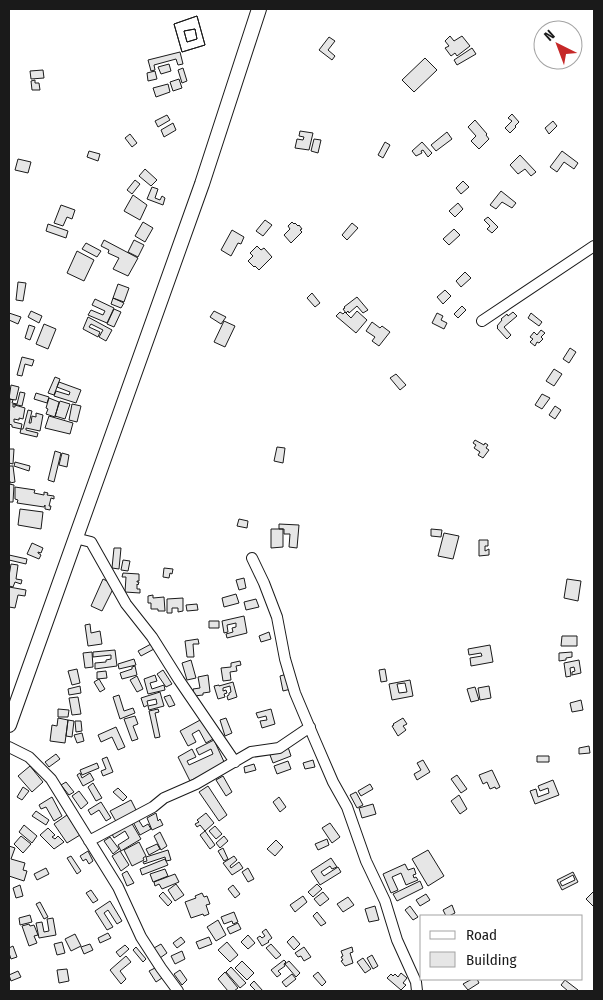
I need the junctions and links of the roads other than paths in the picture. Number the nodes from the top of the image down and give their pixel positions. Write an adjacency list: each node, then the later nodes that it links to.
1 (259, 9): 4 (highway)
2 (594, 246): 3 (street)
3 (482, 322)
4 (75, 538): 6 (highway); 9 (street)
5 (252, 558): 7 (street)
6 (9, 725)
7 (310, 728): 9 (street); 12 (street)
8 (9, 748): 10 (street)
9 (235, 762): 10 (street)
10 (89, 841): 11 (street)
11 (178, 991)
12 (417, 991)

